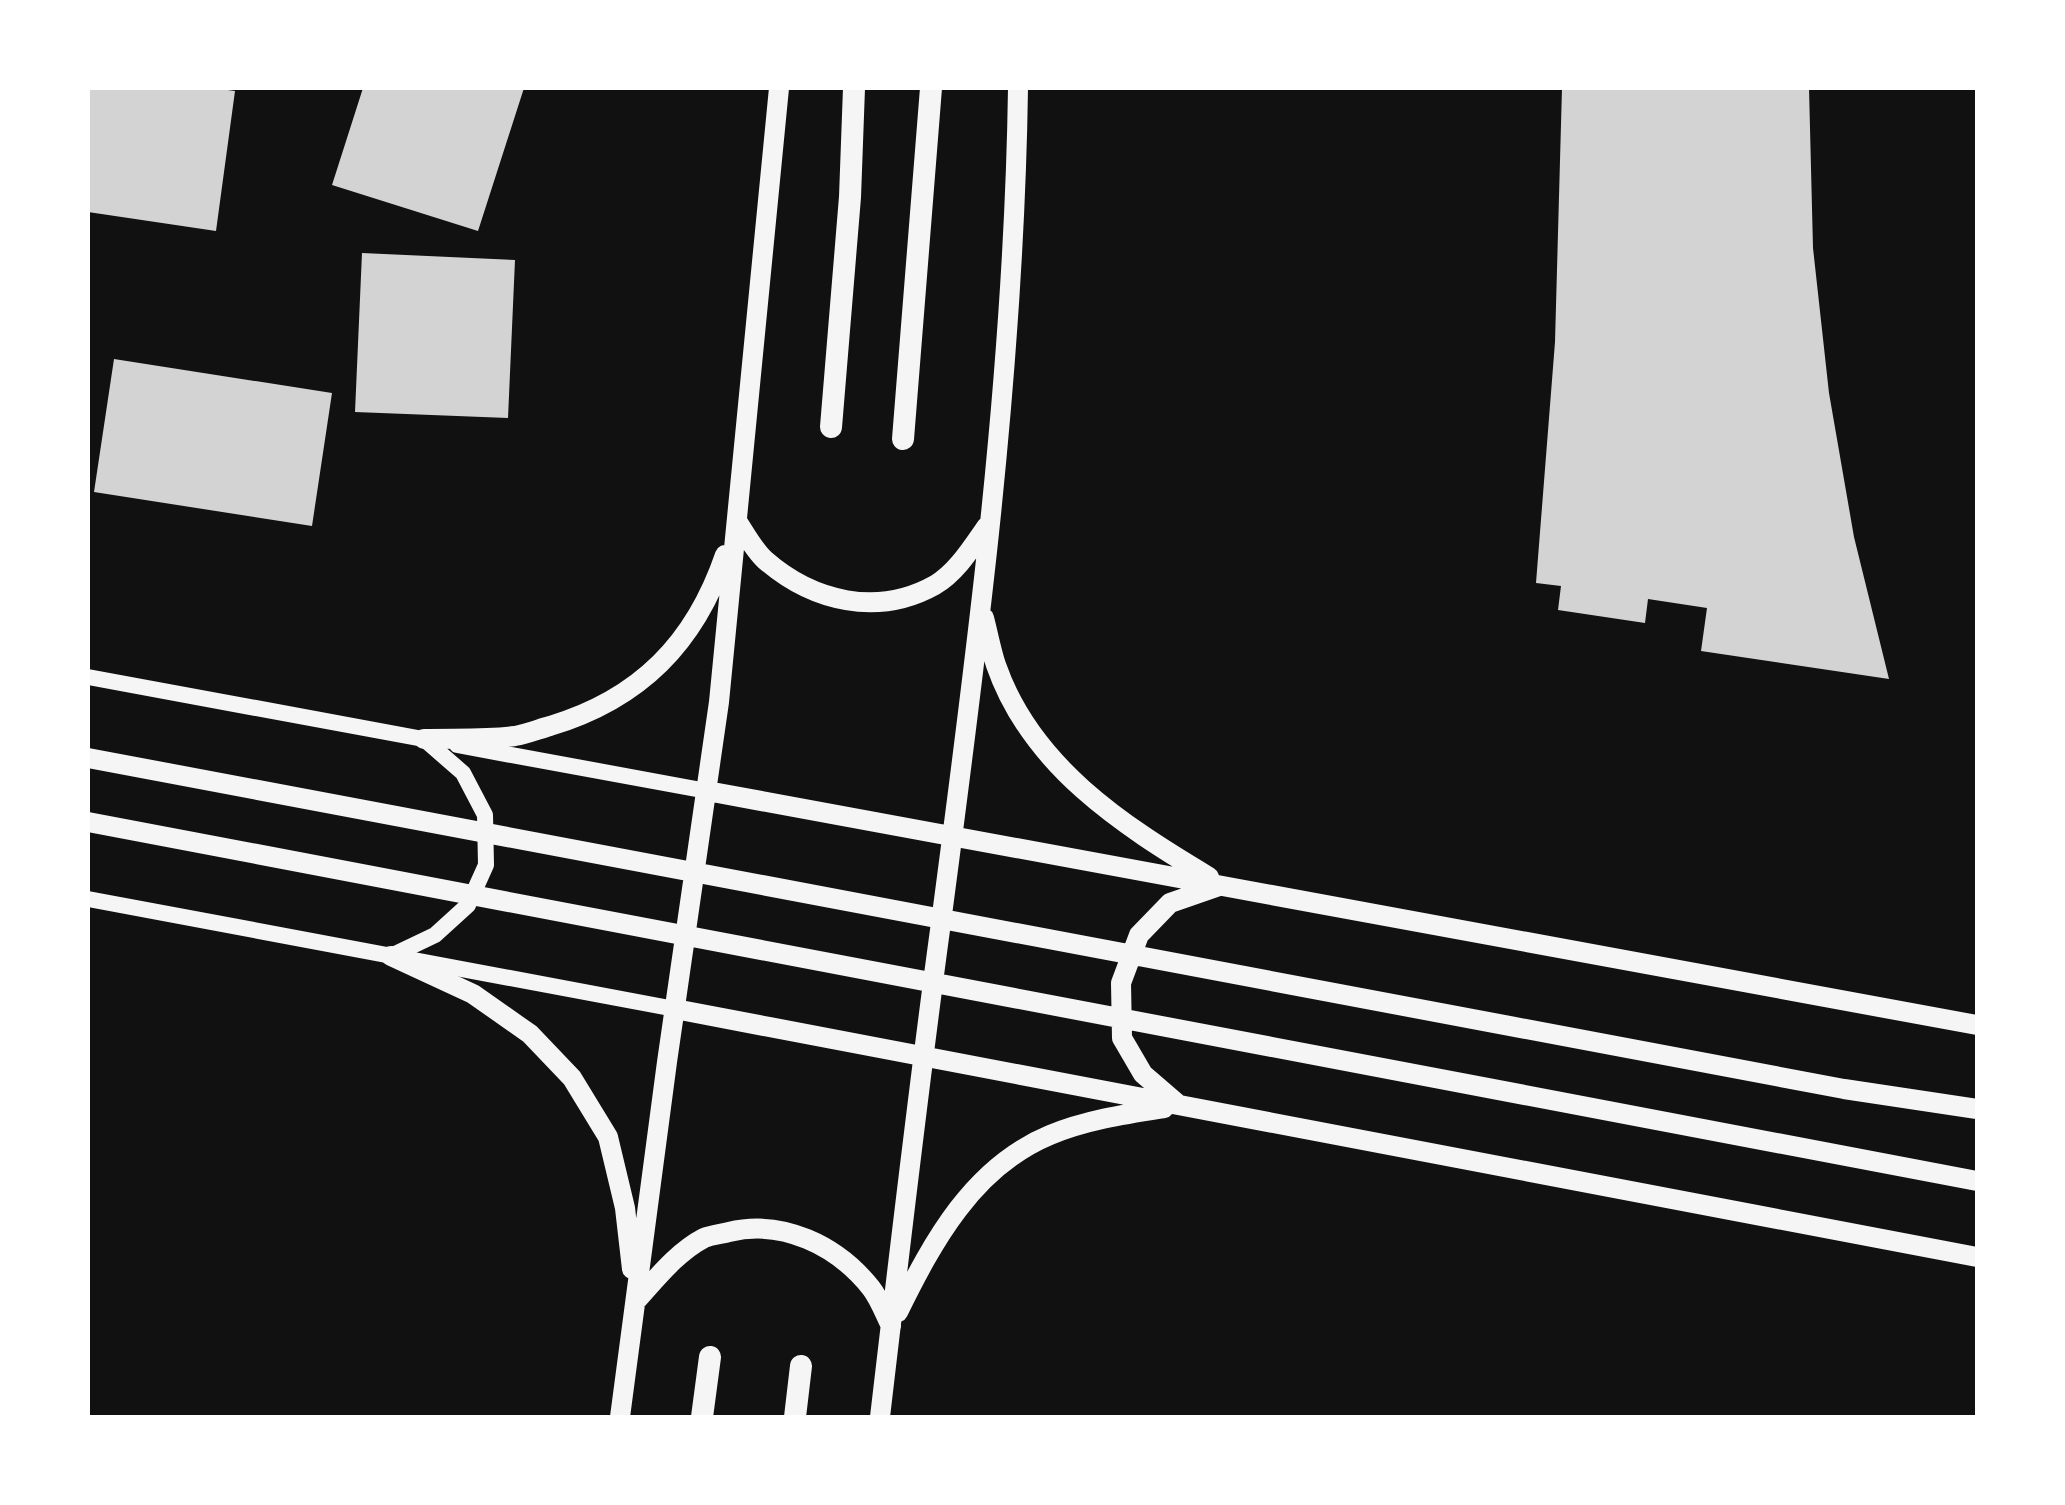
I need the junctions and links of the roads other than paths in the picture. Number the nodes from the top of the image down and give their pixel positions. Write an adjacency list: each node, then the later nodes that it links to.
1 (779, 88): 7 (main road)
2 (854, 88): 5 (highway)
3 (931, 88): 6 (highway)
4 (1018, 88): 8 (main road)
5 (831, 427)
6 (903, 439)
7 (737, 521): 8 (main road); 11 (main road); 13 (main road)
8 (989, 522): 9 (main road)
9 (980, 604): 15 (main road); 16 (main road)
10 (88, 677): 11 (main road)
11 (424, 739): 13 (main road); 18 (main road)
12 (88, 758): 23 (main road)
13 (707, 791): 15 (main road); 19 (main road)
14 (88, 822): 24 (main road)
15 (952, 835): 16 (main road); 21 (main road)
16 (1223, 885): 20 (main road); 22 (main road)
17 (88, 899): 18 (main road)
18 (391, 956): 19 (main road); 26 (main road)
19 (675, 1009): 21 (main road); 26 (main road)
20 (1977, 1025)
21 (923, 1057): 22 (main road); 27 (main road)
22 (1180, 1105): 25 (main road); 27 (main road)
23 (1977, 1109)
24 (1977, 1181)
25 (1977, 1257)
26 (636, 1301): 27 (main road); 30 (main road)
27 (891, 1326): 33 (main road)
28 (710, 1357): 31 (highway)
29 (801, 1366): 32 (highway)
30 (620, 1417)
31 (702, 1417)
32 (795, 1417)
33 (880, 1417)

